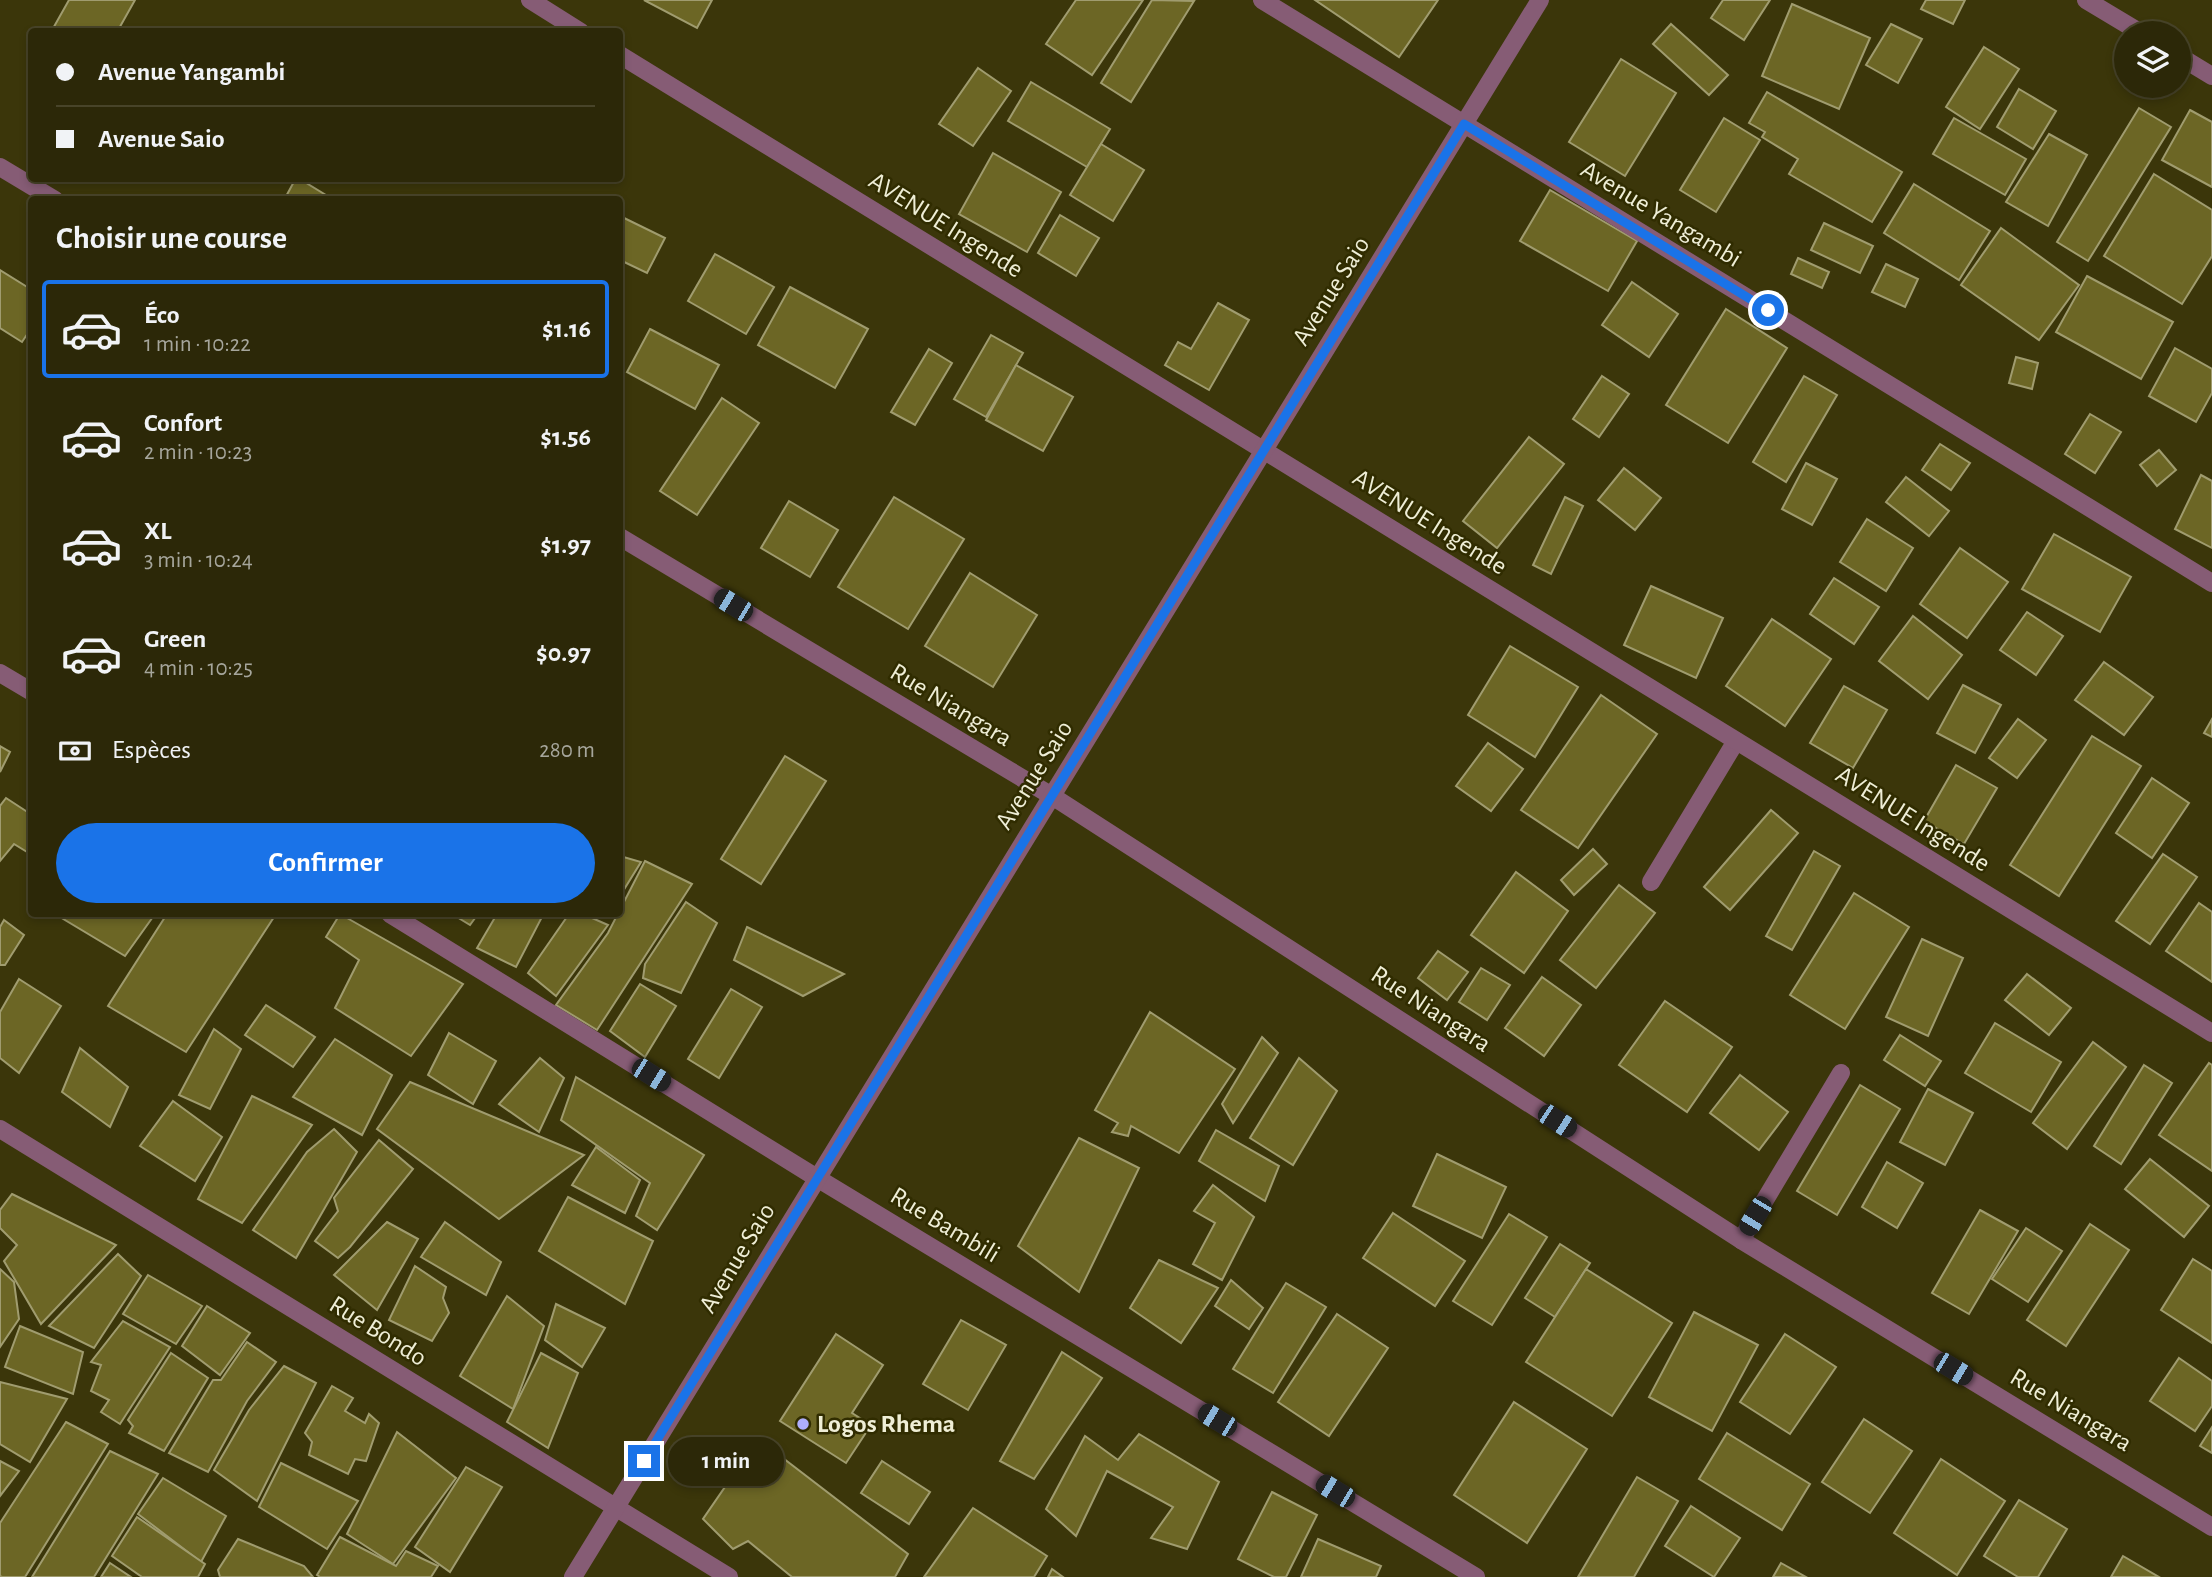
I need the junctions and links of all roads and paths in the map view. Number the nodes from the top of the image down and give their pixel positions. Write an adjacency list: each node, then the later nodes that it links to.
1 (530, 0): 6 (street)
2 (1262, 0): 10 (street, Avenue Yangambi)
3 (1540, 0): 10 (street, Avenue Saio)
4 (2086, 0): 5 (street)
5 (2121, 21)
6 (575, 28)
7 (623, 57): 13 (street, AVENUE Ingende)
8 (2191, 63): 9 (street)
9 (2212, 76)
10 (1464, 124): 13 (street, Avenue Saio); 15 (street, Avenue Yangambi)
11 (0, 167): 12 (street)
12 (48, 196)
13 (1264, 451): 18 (street, AVENUE Ingende); 19 (street, Avenue Saio)
14 (623, 539): 19 (street, Rue Niangara)
15 (2212, 583)
16 (0, 673): 17 (street)
17 (28, 690)
18 (1736, 741): 20 (street); 22 (street, AVENUE Ingende)
19 (1052, 796): 25 (street, Avenue Saio); 26 (street, Rue Niangara)
20 (1651, 882)
21 (395, 917): 25 (street, Rue Bambili)
22 (2212, 1033)
23 (1841, 1073): 26 (street)
24 (0, 1129): 27 (street, Rue Bondo)
25 (817, 1178): 27 (street, Avenue Saio); 31 (street, Rue Bambili)
26 (1741, 1240): 28 (street, Rue Niangara)
27 (616, 1508): 29 (street, Avenue Saio); 30 (street, Rue Bondo)
28 (2212, 1527)
29 (573, 1577)
30 (729, 1577)
31 (1476, 1577)

